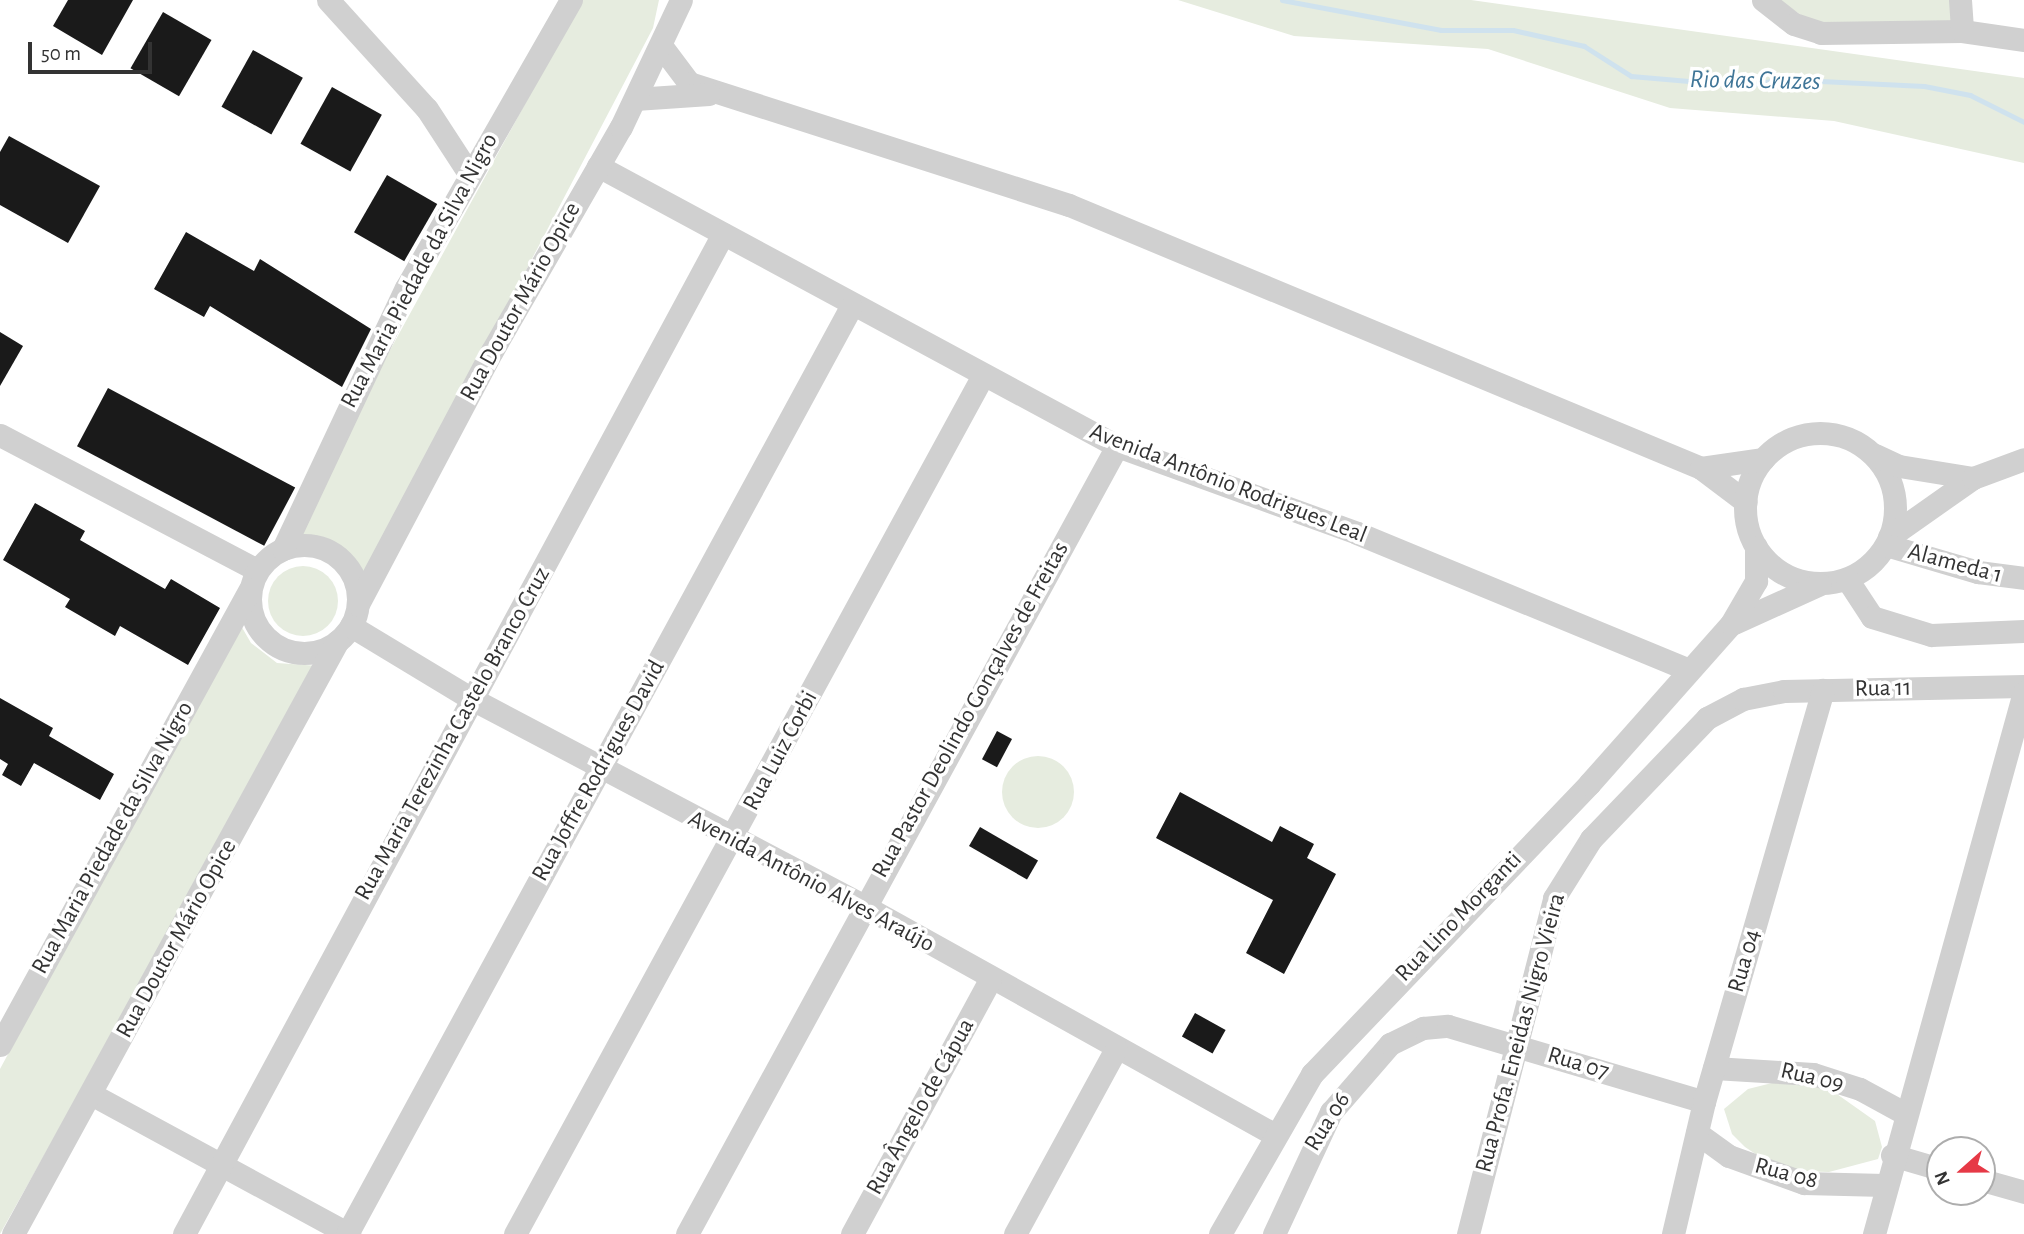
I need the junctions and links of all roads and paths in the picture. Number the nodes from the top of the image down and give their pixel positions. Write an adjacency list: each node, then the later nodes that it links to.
1 (328, 0): 12 (street)
2 (571, 0): 12 (street, Rua Maria Piedade da Silva Nigro)
3 (681, 0): 8 (street, Rua Doutor Mário Opice)
4 (1763, 0): 6 (street)
5 (1960, 0): 6 (street)
6 (1962, 31): 7 (street)
7 (2024, 40)
8 (662, 47): 9 (street); 10 (street, Rua Doutor Mário Opice)
9 (715, 94): 10 (street); 21 (street)
10 (635, 99): 11 (street, Rua Doutor Mário Opice)
11 (598, 166): 13 (street, Avenida Antônio Rodrigues Leal); 31 (street, Rua Doutor Mário Opice)
12 (470, 175): 26 (street, Rua Maria Piedade da Silva Nigro)
13 (723, 234): 14 (street, Avenida Antônio Rodrigues Leal); 38 (street, Rua Maria Terezinha Castelo Branco Cruz)
14 (851, 307): 15 (street, Avenida Antônio Rodrigues Leal); 40 (street, Rua Joffre Rodrigues David)
15 (982, 377): 17 (street, Avenida Antônio Rodrigues Leal); 41 (street, Rua Luiz Corbi)
16 (0, 437): 29 (street)
17 (1117, 446): 34 (street, Avenida Antônio Rodrigues Leal); 42 (street, Rua Pastor Deolindo Gonçalves de Freitas)
18 (1872, 453): 19 (street); 22 (street); 24 (street)
19 (1763, 459): 21 (street); 23 (street)
20 (2024, 459): 22 (street)
21 (1701, 468): 23 (street)
22 (1973, 478): 24 (street)
23 (1745, 502): 25 (street)
24 (1887, 541): 27 (street, Alameda 1); 28 (street)
25 (1756, 547): 30 (street); 32 (street)
26 (283, 549): 29 (street); 31 (street)
27 (2024, 578)
28 (1847, 579): 30 (street); 33 (street)
29 (253, 580): 31 (street); 45 (street, Rua Maria Piedade da Silva Nigro)
30 (1822, 584): 32 (street)
31 (349, 624): 38 (street, Avenida Antônio Alves Araújo); 49 (street, Rua Doutor Mário Opice)
32 (1731, 624): 34 (street, Rua Lino Morganti)
33 (2024, 631)
34 (1689, 670): 53 (street, Rua Lino Morganti)
35 (2024, 686): 36 (street, Rua 11)
36 (1823, 690): 39 (street, Rua 11); 48 (street, Rua 04)
37 (2024, 692): 51 (street)
38 (472, 699): 40 (street, Avenida Antônio Alves Araújo); 55 (street, Rua Maria Terezinha Castelo Branco Cruz)
39 (1743, 699): 46 (street, Rua Profa. Eneidas Nigro Vieira)
40 (600, 770): 41 (street, Avenida Antônio Alves Araújo); 62 (street, Rua Joffre Rodrigues David)
41 (733, 839): 42 (street, Avenida Antônio Alves Araújo); 63 (street, Rua Luiz Corbi)
42 (864, 906): 43 (street, Avenida Antônio Alves Araújo); 64 (street, Rua Pastor Deolindo Gonçalves de Freitas)
43 (990, 980): 47 (street, Avenida Antônio Alves Araújo); 65 (street, Rua Ângelo de Cápua)
44 (1411, 1031): 46 (street, Rua 07); 68 (street, Rua 06)
45 (0, 1045)
46 (1516, 1046): 50 (street, Rua 07); 69 (street, Rua Profa. Eneidas Nigro Vieira)
47 (1116, 1049): 53 (street, Avenida Antônio Alves Araújo); 66 (street)
48 (1714, 1068): 50 (street, Rua 04); 51 (street, Rua 09)
49 (91, 1094): 55 (street); 60 (street, Rua Doutor Mário Opice)
50 (1704, 1102): 52 (street, Rua 04)
51 (1904, 1113): 54 (street)
52 (1697, 1133): 58 (street, Rua 08); 70 (street, Rua 04)
53 (1274, 1134): 67 (street, Rua Lino Morganti)
54 (1892, 1155): 56 (street); 58 (street)
55 (220, 1162): 61 (street, Rua Maria Terezinha Castelo Branco Cruz); 62 (street)
56 (1926, 1165)
57 (1996, 1184): 59 (street)
58 (1884, 1185): 71 (street)
59 (2024, 1192)
60 (13, 1234)
61 (184, 1234)
62 (348, 1234)
63 (515, 1234)
64 (687, 1234)
65 (852, 1234)
66 (1015, 1234)
67 (1220, 1234)
68 (1274, 1234)
69 (1468, 1234)
70 (1673, 1234)
71 (1874, 1234)

